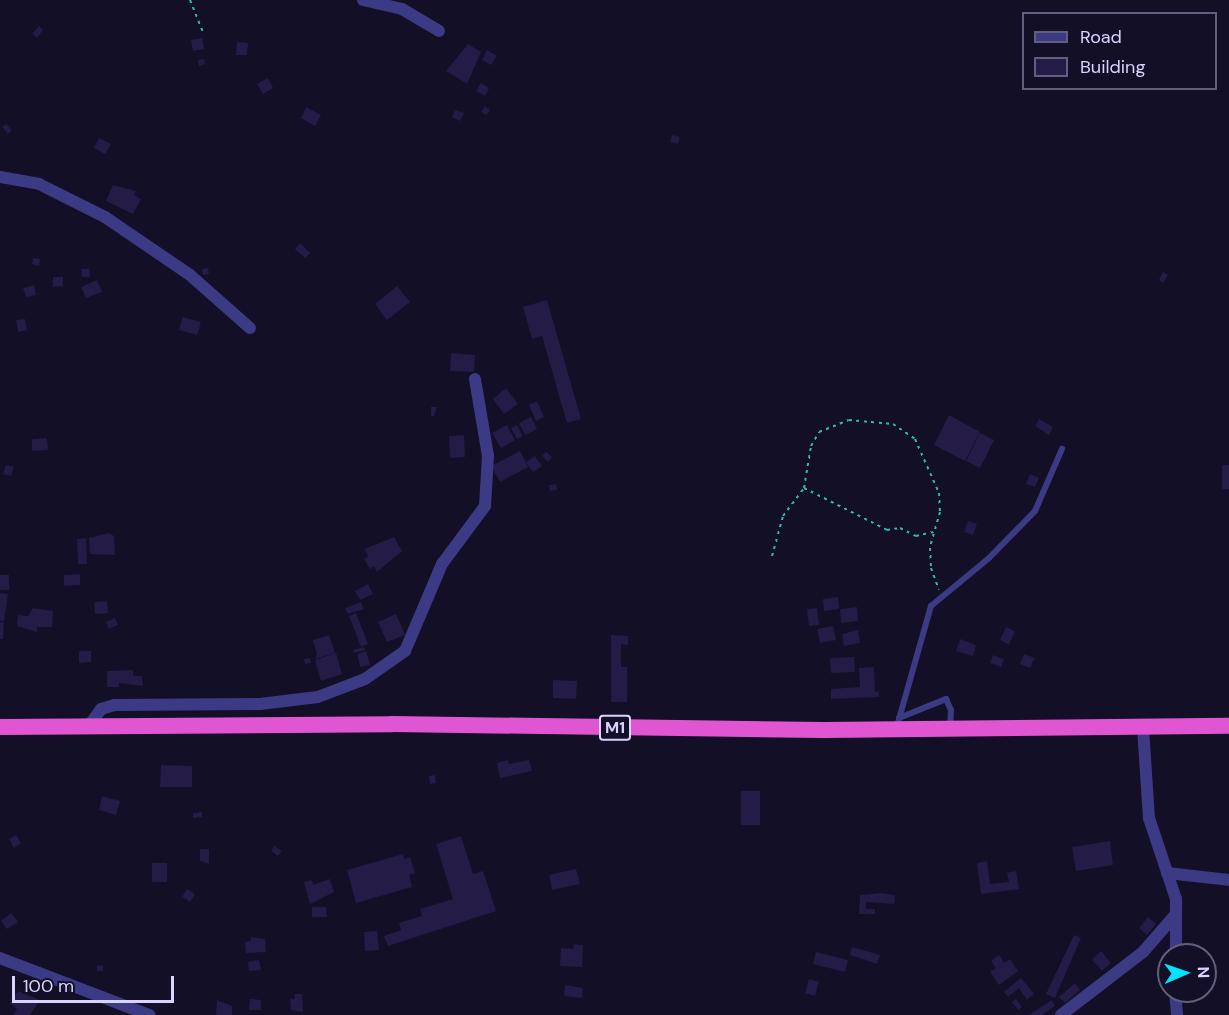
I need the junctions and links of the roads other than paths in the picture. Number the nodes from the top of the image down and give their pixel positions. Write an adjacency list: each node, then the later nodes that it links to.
1 (363, 0): 2 (street)
2 (439, 30)
3 (0, 177): 4 (street)
4 (250, 328)
5 (475, 379): 8 (street)
6 (1062, 449): 7 (lane)
7 (897, 724): 8 (highway, M1); 12 (highway, M1); 12 (lane)
8 (88, 726): 10 (highway, M1)
9 (1229, 726): 11 (highway, M1)
10 (0, 727)
11 (1143, 728): 12 (highway, M1); 13 (street)
12 (950, 730)
13 (1167, 873): 14 (street); 15 (street)
14 (1229, 880)
15 (1177, 913): 16 (street); 19 (street)
16 (1176, 943)
17 (0, 958): 18 (street)
18 (149, 1015)
19 (1061, 1015)

